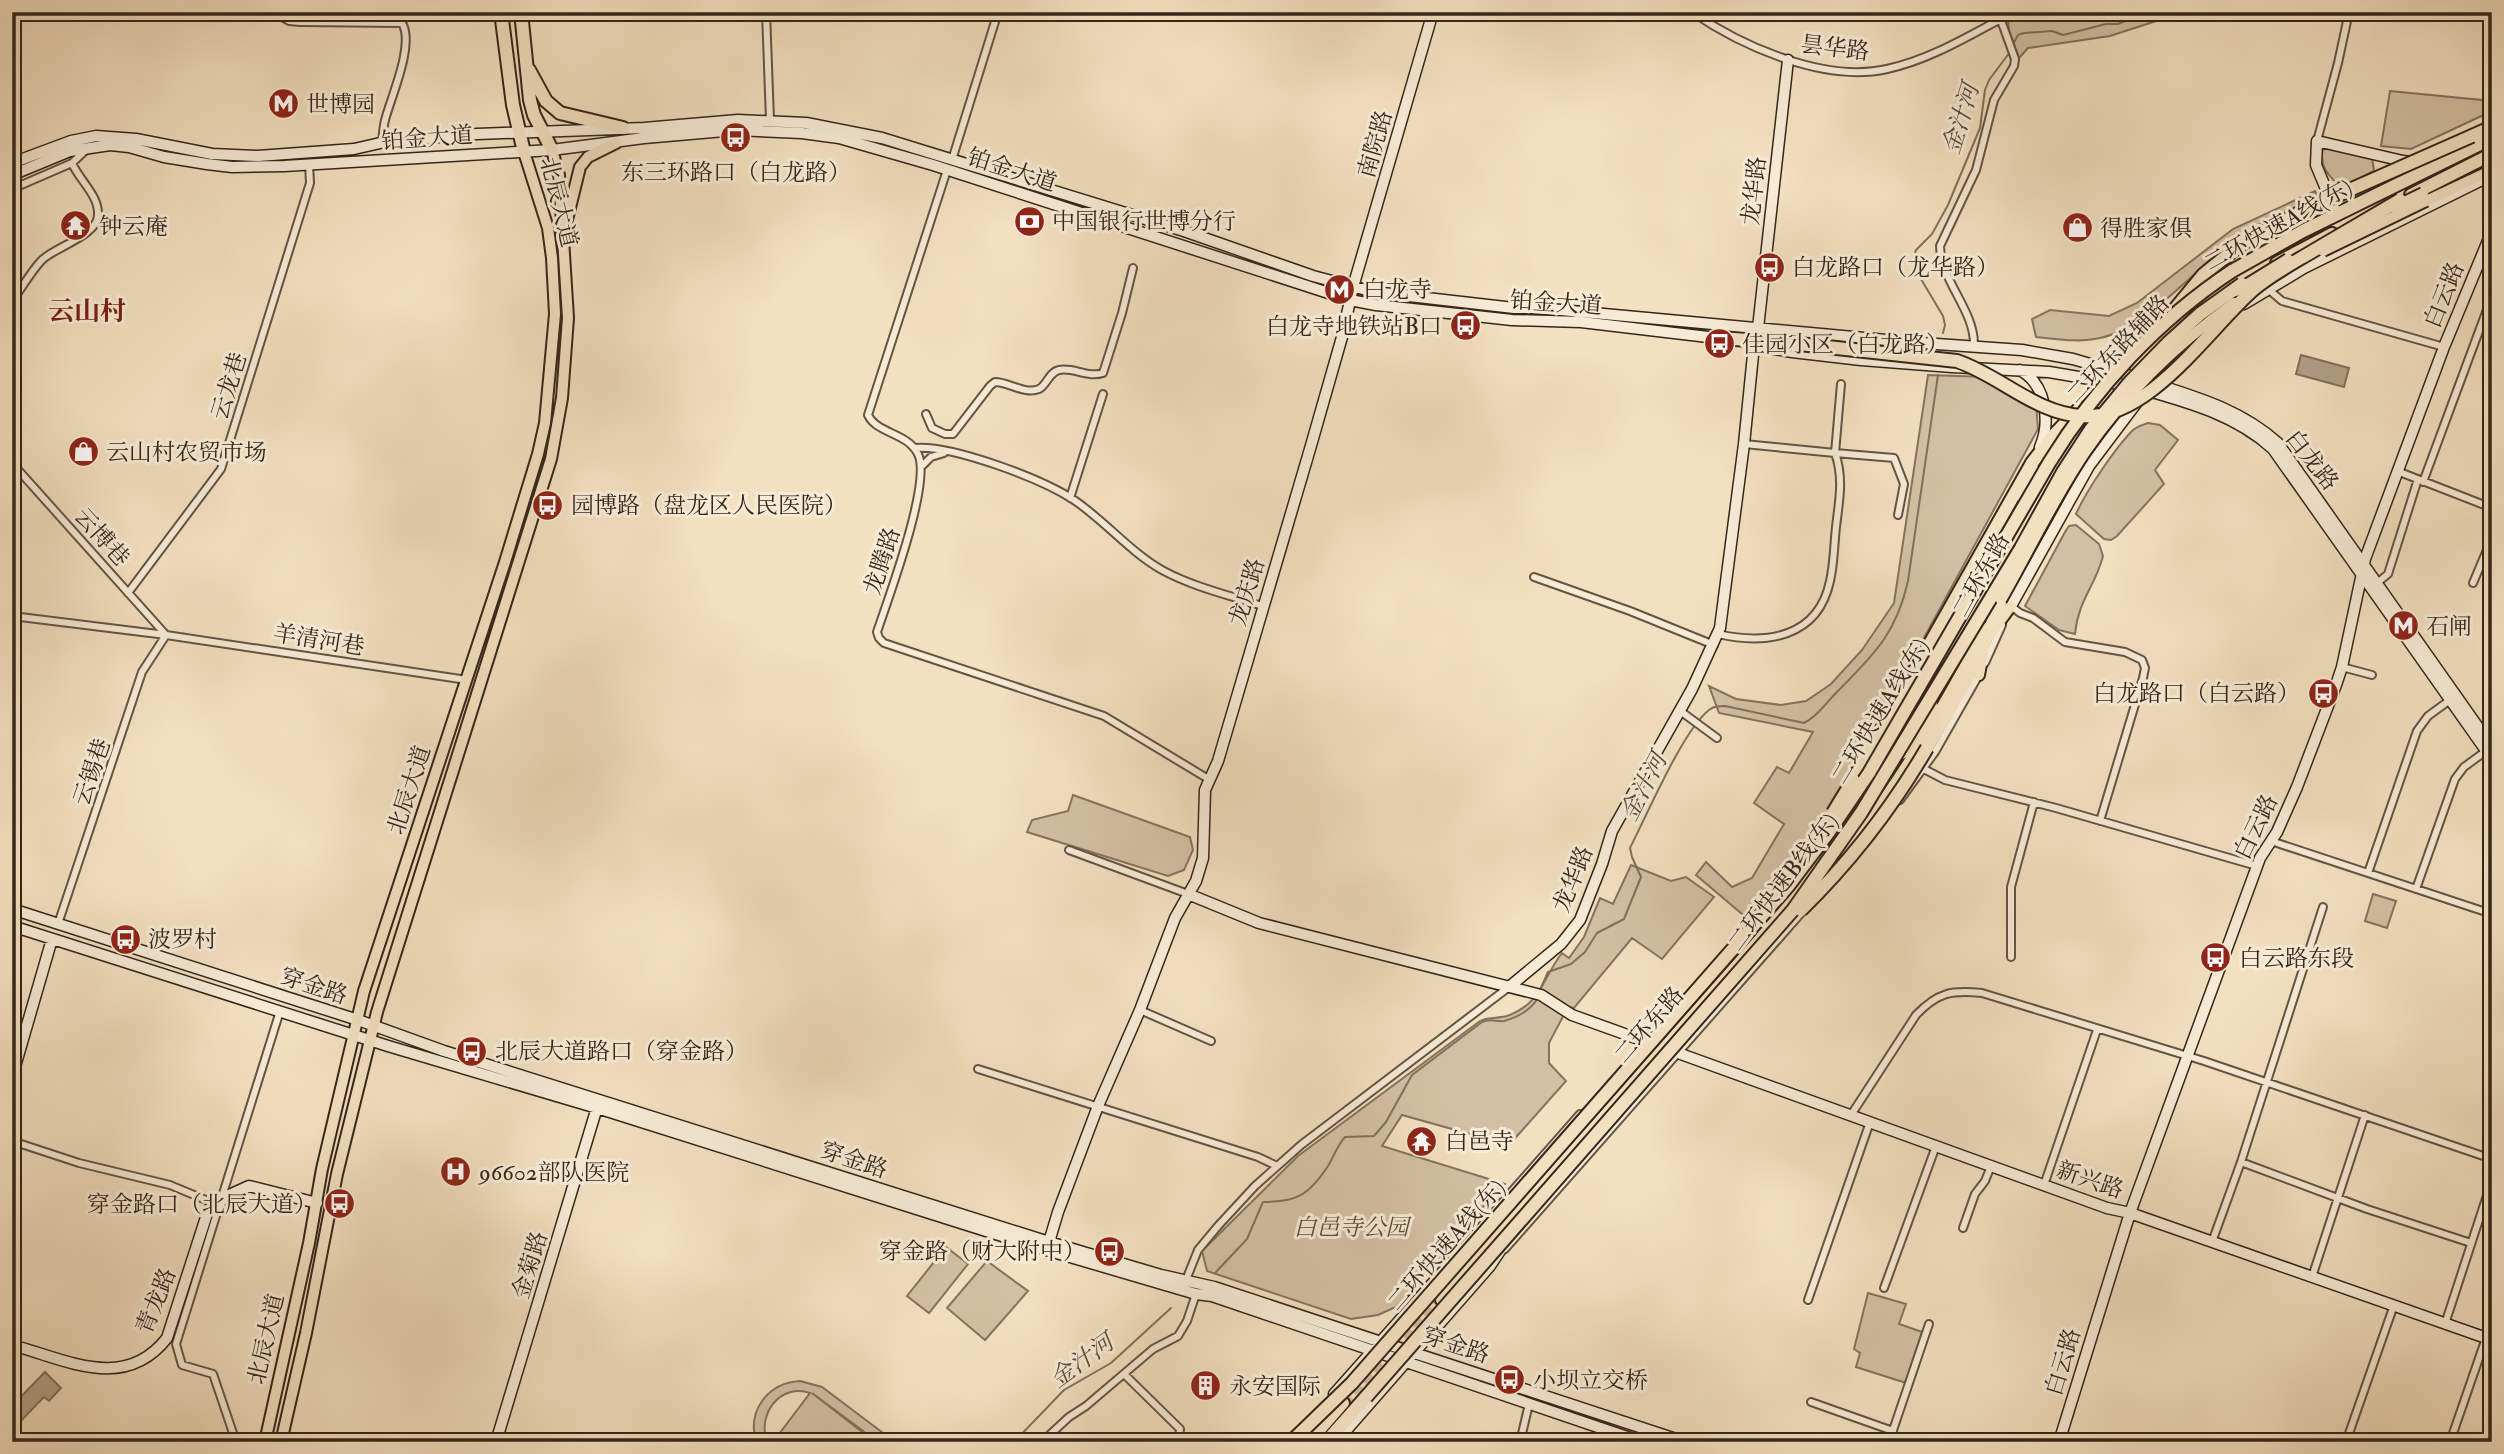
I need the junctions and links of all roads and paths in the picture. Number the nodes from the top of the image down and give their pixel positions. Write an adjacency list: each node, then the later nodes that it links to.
1 (273, 12): 20 (street)
2 (501, 12): 16 (highway)
3 (521, 12): 12 (highway)
4 (766, 12): 13 (street)
5 (998, 12): 30 (street)
6 (1433, 12): 40 (main road, 南院路)
7 (1692, 12): 11 (street, 昙华路)
8 (2014, 12): 10 (street, 昙华路)
9 (2348, 12): 19 (street)
10 (2000, 16): 11 (street, 昙华路); 51 (street)
11 (1788, 60): 47 (main road, 龙华路)
12 (525, 62): 14 (highway); 17 (highway)
13 (770, 120): 14 (main road, 铂金大道); 30 (main road, 铂金大道)
14 (623, 128): 17 (main road, 铂金大道)
15 (2492, 129): 22 (main road); 48 (highway, bridge)
16 (519, 133): 17 (main road, 铂金大道); 20 (main road, 铂金大道); 25 (highway)
17 (545, 133): 24 (highway)
18 (2492, 138): 22 (main road, 二环东路辅路); 110 (highway, 二环快速A线(东), bridge)
19 (2317, 141): 31 (main road); 36 (main road)
20 (382, 143): 27 (main road, 铂金大道)
21 (617, 144): 24 (main road, 铂金大道); 30 (main road, 铂金大道); 38 (main road)
22 (2474, 147): 31 (main road, 二环东路辅路)
23 (87, 148): 28 (street); 29 (main road, 铂金大道); 33 (main road, 铂金大道)
24 (552, 150): 25 (main road, 铂金大道); 38 (main road, 北辰大道)
25 (524, 152): 29 (main road, 铂金大道); 91 (main road, 北辰大道)
26 (2492, 154): 35 (highway, 二环快速B线(东), bridge)
27 (12, 163)
28 (72, 163): 34 (street); 44 (street)
29 (309, 164): 79 (street, 云龙巷)
30 (950, 165): 40 (main road, 铂金大道); 43 (main road, 铂金大道); 62 (street)
31 (2434, 166): 36 (main road, 二环东路辅路)
32 (2489, 168): 41 (main road); 80 (main road, 二环东路, bridge)
33 (12, 174)
34 (12, 189)
35 (2400, 200): 45 (highway, bridge); 115 (highway, 二环快速B线(东), bridge)
36 (2336, 213): 48 (main road, 二环东路辅路)
37 (2492, 231): 52 (main road, 白云路)
38 (563, 233): 121 (main road, 北辰大道)
39 (1133, 268): 60 (street)
40 (1353, 287): 43 (main road, 南院路); 46 (main road, 铂金大道)
41 (2268, 289): 45 (main road); 52 (street)
42 (2492, 296): 69 (street)
43 (1350, 300): 46 (main road, 铂金大道); 81 (main road, 龙庆路)
44 (12, 301)
45 (2230, 314): 49 (highway, bridge); 58 (main road)
46 (1550, 315): 47 (main road, 铂金大道); 49 (main road, 铂金大道)
47 (1758, 328): 51 (main road, 铂金大道)
48 (2159, 328): 56 (main road, 二环东路辅路)
49 (1720, 338): 50 (main road, 铂金大道)
50 (1754, 345): 54 (main road, 铂金大道); 61 (main road, 龙华路)
51 (1974, 346): 53 (main road, 铂金大道)
52 (2444, 346): 68 (main road, 白云路)
53 (1995, 348): 54 (main road); 56 (main road, 白龙路)
54 (1995, 368): 55 (main road, 白龙路)
55 (2016, 369): 56 (main road, 白龙路); 65 (main road)
56 (2113, 376): 58 (main road, 白龙路); 65 (highway); 73 (main road, 二环东路辅路)
57 (1841, 384): 64 (street)
58 (2150, 387): 75 (main road, 白龙路); 80 (main road)
59 (1103, 394): 70 (street)
60 (926, 414)
61 (1744, 444): 64 (street); 83 (main road, 龙华路)
62 (914, 448): 63 (street); 67 (street)
63 (951, 452): 67 (street); 70 (street)
64 (1835, 453): 72 (street); 83 (street)
65 (2038, 455): 73 (main road); 110 (highway, bridge)
66 (12, 463): 79 (street, 云博巷)
67 (922, 466): 98 (street, 龙腾路)
68 (2397, 471): 69 (street); 75 (main road, 白云路)
69 (2420, 481): 71 (street); 77 (street)
70 (1070, 498): 81 (street)
71 (2492, 508)
72 (1898, 515)
73 (2014, 529): 95 (main road, 二环东路辅路)
74 (2492, 538): 78 (street)
75 (2363, 568): 77 (main road, 白龙路); 88 (main road, 白云路); 92 (main road, 白龙路)
76 (1534, 578): 86 (street)
77 (2377, 583): 96 (main road, 白龙路)
78 (2473, 583)
79 (128, 593): 84 (street, 云博巷)
80 (2002, 601): 85 (highway); 87 (main road, 二环东路); 89 (street); 100 (main road, 二环东路); 101 (street)
81 (1262, 606): 98 (main road, 龙庆路)
82 (12, 616): 84 (street, 羊清河巷)
83 (1718, 634): 86 (main road, 龙华路)
84 (166, 635): 91 (street, 羊清河巷); 112 (street, 云锡巷)
85 (1985, 641): 87 (main road); 89 (main road); 115 (highway, bridge)
86 (1714, 645): 93 (main road, 龙华路)
87 (1965, 665): 148 (main road, 二环东路)
88 (2342, 667): 90 (street); 102 (main road, 白云路)
89 (1979, 675): 97 (street)
90 (2372, 675)
91 (467, 680): 120 (main road, 北辰大道)
92 (2450, 700): 96 (main road, 白龙路); 105 (street)
93 (1679, 710): 94 (street); 117 (main road, 龙华路)
94 (1717, 738)
95 (1893, 744): 100 (main road); 126 (street, 二环东路辅路)
96 (2490, 752): 106 (street)
97 (1924, 769): 99 (street); 127 (street)
98 (1210, 779): 107 (main road, 龙庆路)
99 (2034, 802): 101 (street); 116 (street)
100 (1860, 803): 148 (main road, 二环东路)
101 (2100, 821): 104 (street)
102 (2271, 841): 104 (main road, 白云路); 105 (street)
103 (1069, 850): 107 (street)
104 (2257, 866): 128 (main road, 白云路)
105 (2368, 873): 106 (street)
106 (2416, 890): 111 (street)
107 (1188, 894): 117 (main road); 118 (main road, 龙庆路)
108 (2323, 907): 131 (street)
109 (12, 909): 112 (main road, 穿金路)
110 (1769, 909): 174 (highway, 二环快速A线(东), bridge)
111 (2492, 914)
112 (58, 924): 120 (main road, 穿金路)
113 (12, 926): 114 (main road, 穿金路)
114 (52, 939): 119 (main road, 穿金路); 130 (main road)
115 (1763, 946): 175 (highway, 二环快速B线(东), bridge)
116 (2011, 957)
117 (1509, 987): 126 (main road); 141 (street, 龙华路)
118 (1140, 1010): 125 (street); 133 (main road, 龙庆路)
119 (280, 1011): 123 (main road, 穿金路); 147 (street)
120 (358, 1020): 121 (main road, 穿金路); 123 (main road, 北辰大道)
121 (374, 1025): 124 (main road, 北辰大道); 132 (main road, 穿金路)
122 (2097, 1030): 128 (street); 134 (street); 144 (street)
123 (353, 1035): 124 (main road, 穿金路); 146 (main road, 北辰大道)
124 (370, 1040): 132 (main road, 穿金路); 183 (main road, 北辰大道)
125 (1211, 1041)
126 (1644, 1041): 154 (street, 二环东路辅路)
127 (1678, 1053): 134 (main road, 新兴路); 155 (street)
128 (2186, 1057): 131 (street); 149 (main road, 白云路)
129 (978, 1069): 133 (street)
130 (12, 1077)
131 (2266, 1083): 135 (street); 140 (street)
132 (598, 1104): 151 (main road, 穿金路); 159 (main road, 穿金路); 184 (main road, 金菊路)
133 (1098, 1106): 141 (street); 151 (main road, 龙庆路)
134 (1851, 1115): 136 (main road, 新兴路)
135 (2365, 1115): 139 (street); 145 (street)
136 (1870, 1122): 138 (main road, 新兴路); 162 (street)
137 (12, 1140): 147 (street)
138 (1936, 1146): 142 (main road, 新兴路); 158 (street)
139 (2492, 1159)
140 (2241, 1162): 145 (street); 152 (street)
141 (1277, 1166): 157 (street, 龙华路)
142 (1991, 1166): 144 (main road, 新兴路); 150 (street)
143 (2492, 1180): 153 (street)
144 (2044, 1185): 149 (main road, 新兴路)
145 (2339, 1198): 153 (street); 156 (street)
146 (317, 1203): 147 (main road); 182 (main road, 北辰大道)
147 (218, 1205): 169 (main road, 青龙路); 181 (street)
148 (1521, 1206): 154 (main road); 155 (main road); 160 (main road, 二环东路)
149 (2130, 1213): 152 (main road, 新兴路); 194 (main road, 白云路)
150 (1963, 1228)
151 (1049, 1242): 157 (main road, 穿金路)
152 (2212, 1242): 156 (main road, 新兴路)
153 (2471, 1243): 166 (street)
154 (1466, 1244): 161 (main road, 二环东路辅路)
155 (1490, 1266): 164 (main road)
156 (2312, 1277): 163 (main road, 新兴路)
157 (1186, 1280): 168 (main road, 穿金路)
158 (1884, 1288)
159 (1196, 1294): 170 (main road, 穿金路); 173 (street)
160 (1439, 1299)
161 (1416, 1300): 164 (main road); 168 (main road, 二环东路辅路)
162 (1808, 1300)
163 (2393, 1305): 166 (main road, 新兴路); 195 (street)
164 (1441, 1322): 171 (main road)
165 (1929, 1324): 178 (street)
166 (2445, 1324): 167 (main road, 新兴路)
167 (2489, 1339): 196 (street)
168 (1380, 1341): 170 (main road, 二环东路辅路); 171 (main road, 穿金路)
169 (12, 1345)
170 (1371, 1351): 172 (main road, 穿金路); 174 (main road, 二环东路辅路)
171 (1415, 1352): 172 (main road); 192 (main road, 穿金路)
172 (1405, 1363): 175 (main road); 177 (main road, 穿金路)
173 (1124, 1374): 185 (street); 186 (street)
174 (1349, 1381): 175 (main road); 179 (highway, 二环快速A线(东), bridge)
175 (1368, 1399): 189 (highway, 二环快速B线(东)); 190 (main road)
176 (1811, 1402): 178 (street)
177 (1529, 1404): 180 (main road, 穿金路); 191 (street)
178 (1893, 1431): 193 (street)
179 (1295, 1440)
180 (1636, 1441)
181 (236, 1442)
182 (264, 1442)
183 (281, 1442)
184 (496, 1442)
185 (1042, 1442)
186 (1171, 1442)
187 (1310, 1442): 188 (main road)
188 (1317, 1442)
189 (1326, 1442)
190 (1335, 1442)
191 (1520, 1442)
192 (1685, 1442)
193 (1889, 1442)
194 (2059, 1442)
195 (2346, 1442)
196 (2450, 1442)

